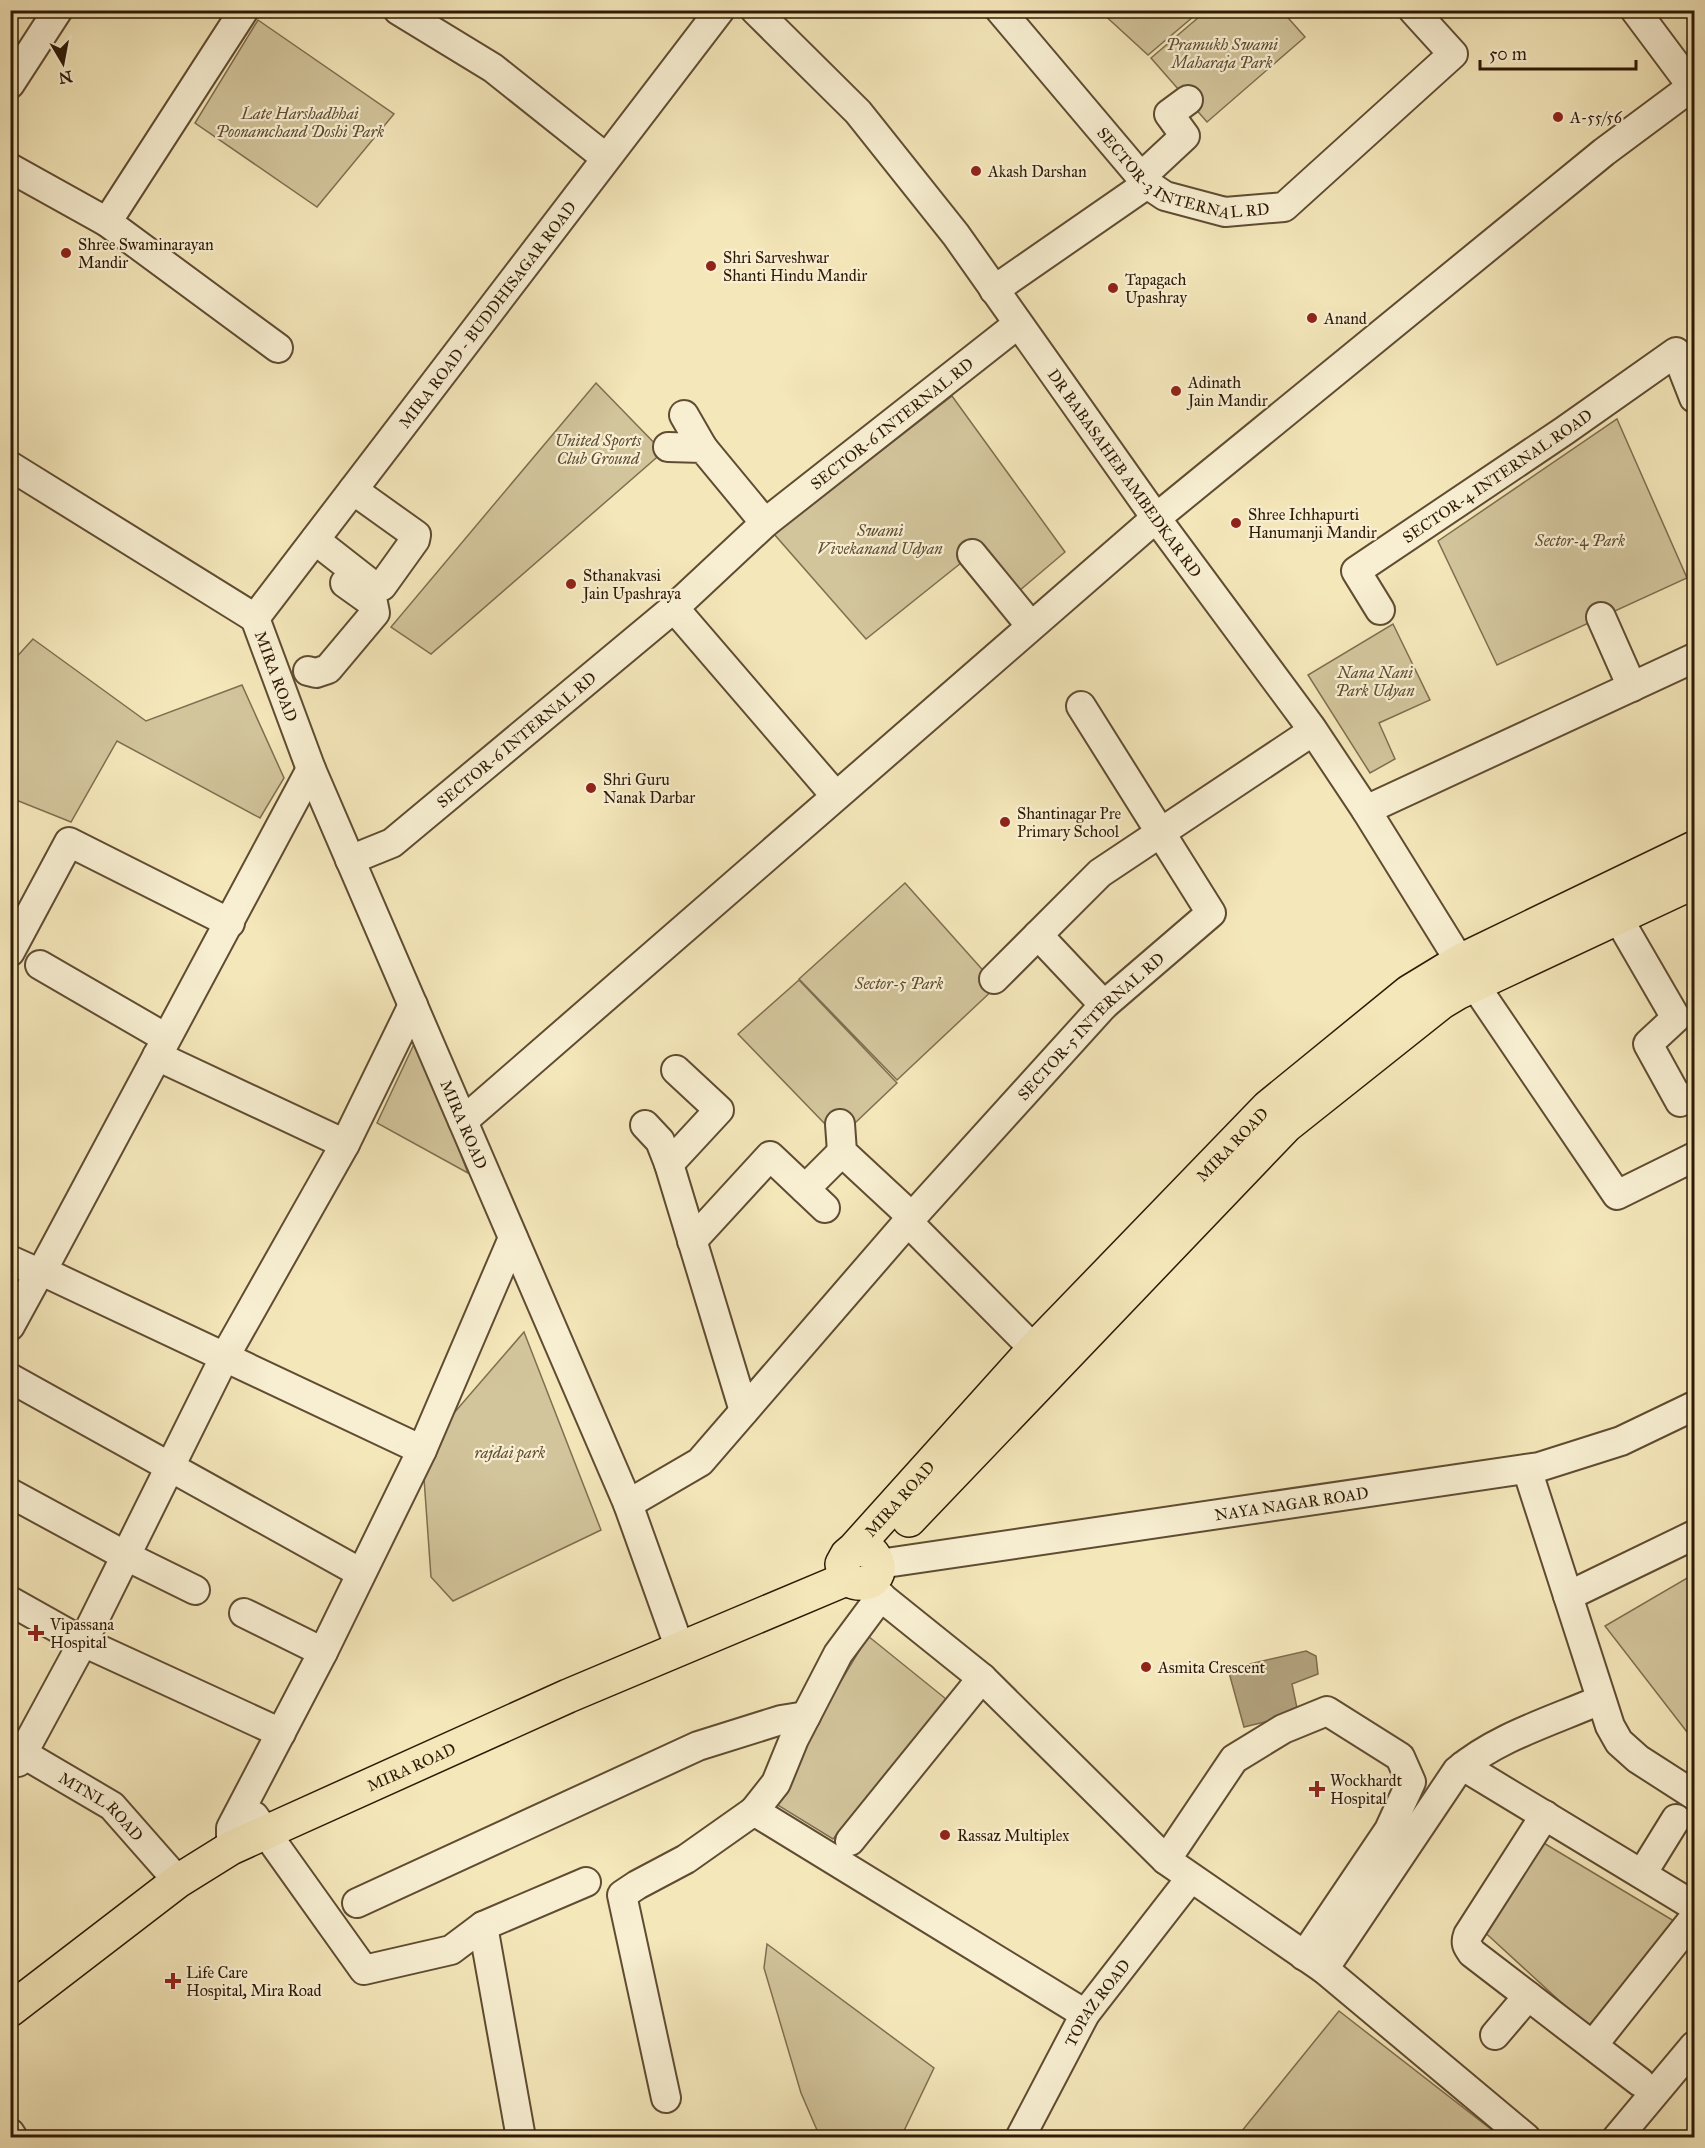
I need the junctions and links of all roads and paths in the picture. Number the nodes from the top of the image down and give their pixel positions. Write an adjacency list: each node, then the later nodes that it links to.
1 (58, 10): 9 (street)
2 (244, 10): 15 (street)
3 (398, 10): 12 (street)
4 (720, 10): 12 (street, MIRA ROAD - BUDDHISAGAR ROAD)
5 (755, 10): 16 (street, DR BABASAHEB AMBEDKAR RD)
6 (1000, 10): 14 (street, SECTOR-3 INTERNAL RD)
7 (1413, 10): 14 (street, SECTOR-3 INTERNAL RD)
8 (1635, 10): 10 (street)
9 (11, 83)
10 (1694, 87): 26 (street)
11 (1188, 100): 14 (street)
12 (606, 158): 25 (street, MIRA ROAD - BUDDHISAGAR ROAD)
13 (10, 168): 15 (street)
14 (1144, 181): 16 (street)
15 (106, 222): 19 (street)
16 (994, 290): 17 (street, DR BABASAHEB AMBEDKAR RD)
17 (1018, 324): 26 (street, DR BABASAHEB AMBEDKAR RD); 27 (street, SECTOR-6 INTERNAL RD)
18 (1685, 346): 20 (street, SECTOR-4 INTERNAL ROAD); 31 (street, SECTOR-4 INTERNAL ROAD)
19 (278, 348)
20 (1695, 398)
21 (684, 415): 23 (street)
22 (668, 447): 23 (street)
23 (703, 448): 27 (street)
24 (10, 466): 33 (street)
25 (353, 490): 28 (street, MIRA ROAD - BUDDHISAGAR ROAD); 28 (street)
26 (1156, 518): 34 (street); 39 (street, DR BABASAHEB AMBEDKAR RD)
27 (765, 523): 30 (street, SECTOR-6 INTERNAL RD)
28 (310, 547): 33 (street, MIRA ROAD - BUDDHISAGAR ROAD); 36 (street)
29 (972, 554): 34 (street)
30 (674, 608): 41 (street); 45 (street, SECTOR-6 INTERNAL RD)
31 (1380, 610)
32 (1601, 617): 37 (street)
33 (255, 618): 40 (street, MIRA ROAD)
34 (1031, 626): 41 (street)
35 (1695, 657): 37 (street)
36 (308, 671)
37 (1632, 687): 42 (street)
38 (1081, 706): 43 (street, SECTOR-5 INTERNAL RD)
39 (1313, 731): 42 (street, DR BABASAHEB AMBEDKAR RD); 43 (street)
40 (311, 769): 45 (street, MIRA ROAD); 48 (street)
41 (835, 795): 59 (street)
42 (1366, 810): 52 (street, DR BABASAHEB AMBEDKAR RD)
43 (1160, 832): 49 (street); 55 (street, SECTOR-5 INTERNAL RD)
44 (1695, 848): 52 (main road, MIRA ROAD)
45 (350, 860): 54 (street, MIRA ROAD)
46 (1695, 882): 47 (main road, MIRA ROAD)
47 (1618, 918): 52 (main road, MIRA ROAD); 58 (street)
48 (230, 923): 50 (street); 56 (street)
49 (1038, 934): 53 (street); 55 (street)
50 (10, 952)
51 (40, 965): 56 (street)
52 (1467, 973): 64 (street, DR BABASAHEB AMBEDKAR RD); 72 (main road, MIRA ROAD); 84 (main road, MIRA ROAD)
53 (994, 979)
54 (413, 1005): 59 (street, MIRA ROAD); 62 (street)
55 (1104, 1005): 66 (street, SECTOR-5 INTERNAL RD)
56 (162, 1047): 62 (street); 70 (street)
57 (676, 1070): 65 (street)
58 (1695, 1095)
59 (463, 1121): 67 (street, MIRA ROAD)
60 (840, 1124): 63 (street)
61 (645, 1125): 65 (street)
62 (345, 1144): 73 (street)
63 (842, 1152): 66 (street); 68 (street)
64 (1695, 1157)
65 (669, 1164): 68 (street)
66 (910, 1220): 72 (street); 76 (street, SECTOR-5 INTERNAL RD)
67 (513, 1238): 77 (street); 81 (street, MIRA ROAD)
68 (692, 1241): 76 (street)
69 (10, 1260): 70 (street)
70 (41, 1272): 71 (street); 73 (street)
71 (10, 1326)
72 (1034, 1349): 84 (main road, MIRA ROAD)
73 (224, 1358): 77 (street); 78 (street)
74 (10, 1378): 78 (street)
75 (1695, 1406): 79 (street, NAYA NAGAR ROAD)
76 (744, 1411): 81 (street, SECTOR-5 INTERNAL RD)
77 (422, 1450): 85 (street)
78 (170, 1465): 83 (street); 85 (street)
79 (1527, 1468): 84 (street, NAYA NAGAR ROAD); 87 (street)
80 (10, 1493): 83 (street)
81 (628, 1504): 90 (street, MIRA ROAD)
82 (1695, 1535): 87 (street)
83 (126, 1556): 86 (street); 91 (street)
84 (863, 1570): 90 (main road, MIRA ROAD); 93 (street); 95 (street)
85 (361, 1573): 92 (street)
86 (195, 1590)
87 (1568, 1596): 94 (street)
88 (16, 1604): 91 (street)
89 (244, 1613): 92 (street)
90 (676, 1639): 103 (main road, MIRA ROAD)
91 (83, 1642): 96 (street); 97 (street)
92 (323, 1652): 96 (street)
93 (982, 1678): 104 (street); 105 (street)
94 (1600, 1700): 98 (street); 99 (street)
95 (806, 1716): 100 (street); 110 (street)
96 (281, 1733): 103 (street)
97 (16, 1755): 107 (street, MTNL ROAD)
98 (1463, 1766): 101 (street); 114 (street)
99 (1695, 1795)
100 (754, 1811): 118 (street); 123 (street)
101 (1545, 1815): 106 (street); 116 (street)
102 (1676, 1819): 106 (street)
103 (245, 1831): 107 (main road, MIRA ROAD); 113 (street)
104 (850, 1841)
105 (1166, 1860): 108 (street); 114 (street)
106 (1642, 1874): 111 (street)
107 (166, 1878): 115 (main road, MIRA ROAD); 117 (main road, MIRA ROAD)
108 (1190, 1878): 114 (street); 118 (street, TOPAZ ROAD)
109 (586, 1882): 113 (street)
110 (357, 1903)
111 (1695, 1906)
112 (1695, 1918): 120 (street)
113 (483, 1926): 126 (street)
114 (1314, 1962): 128 (street)
115 (10, 1983)
116 (1528, 1996): 119 (street); 120 (street)
117 (10, 2010)
118 (1085, 2014): 127 (street, TOPAZ ROAD)
119 (1495, 2035)
120 (1593, 2045): 122 (street)
121 (1695, 2046): 129 (street)
122 (1640, 2082)
123 (666, 2098)
124 (10, 2133): 125 (street)
125 (13, 2138)
126 (522, 2138)
127 (1020, 2138)
128 (1526, 2138)
129 (1617, 2138)

